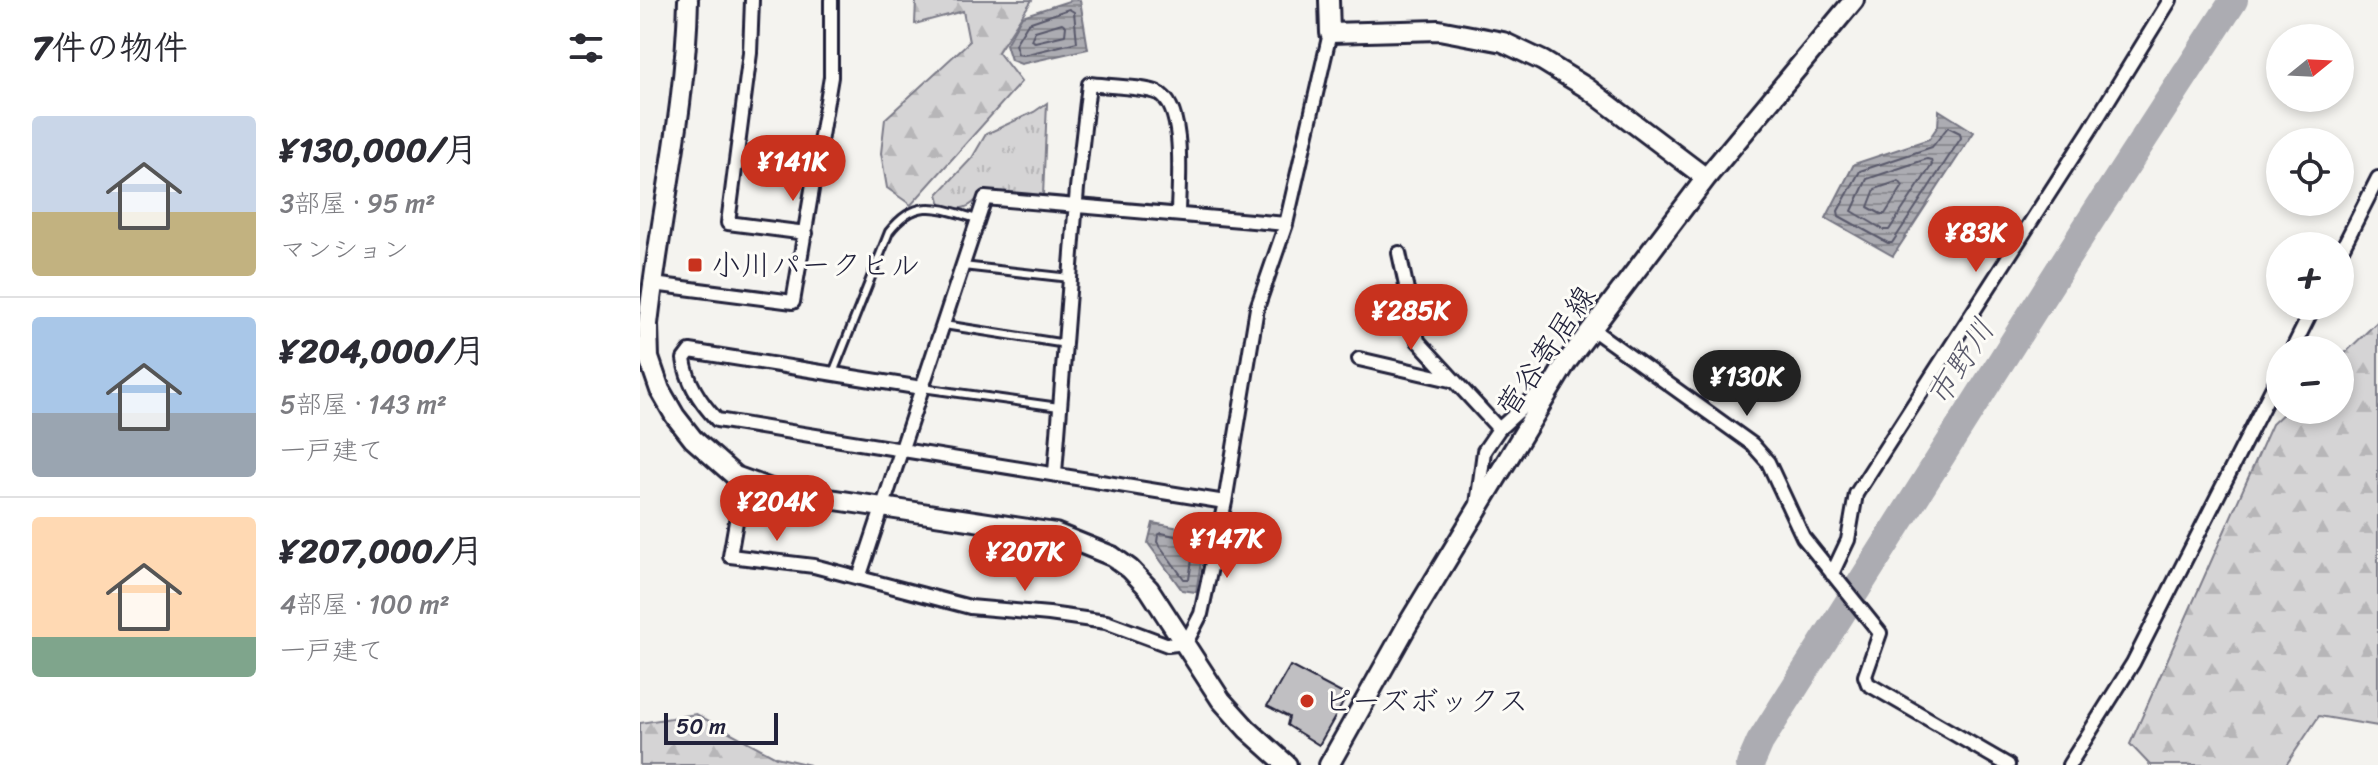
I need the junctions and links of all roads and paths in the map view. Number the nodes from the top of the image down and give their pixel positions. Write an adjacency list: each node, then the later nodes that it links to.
1 (688, 0): 19 (street)
2 (752, 0): 15 (street)
3 (831, 0): 15 (street)
4 (1329, 0): 7 (street)
5 (1854, 0): 8 (street, 菅谷寄居線)
6 (2170, 0): 38 (street)
7 (1330, 33): 8 (street); 13 (street)
8 (1706, 178): 21 (street, 菅谷寄居線)
9 (2378, 178): 14 (street)
10 (1076, 205): 11 (street); 11 (street); 12 (street); 18 (street)
11 (1178, 214): 13 (street)
12 (977, 219): 17 (street); 25 (lane)
13 (1286, 224): 34 (street)
14 (2351, 232)
15 (806, 233): 19 (street)
16 (1399, 253): 26 (street)
17 (963, 266): 18 (lane); 20 (street)
18 (1070, 278): 22 (street)
19 (653, 284): 33 (street)
20 (944, 325): 22 (lane); 27 (street)
21 (1592, 329): 24 (street, 菅谷寄居線); 38 (street)
22 (1066, 344): 29 (street)
23 (1359, 359): 26 (street)
24 (1561, 372): 30 (street); 36 (street, 菅谷寄居線)
25 (833, 373): 27 (street); 31 (street)
26 (1455, 381): 30 (street)
27 (922, 388): 29 (lane); 31 (street)
28 (2266, 401): 43 (street)
29 (1059, 407): 32 (street)
30 (1499, 429): 36 (street)
31 (901, 450): 32 (street); 35 (street)
32 (1055, 473): 34 (street)
33 (735, 476): 35 (street); 37 (street)
34 (1225, 502): 39 (street)
35 (884, 508): 37 (street); 39 (street)
36 (1476, 512): 41 (street, 菅谷寄居線)
37 (859, 578): 39 (street)
38 (1835, 578): 42 (street)
39 (1186, 643): 40 (street)
40 (1287, 765)
41 (1329, 765)
42 (2008, 765)
43 (2069, 765)

